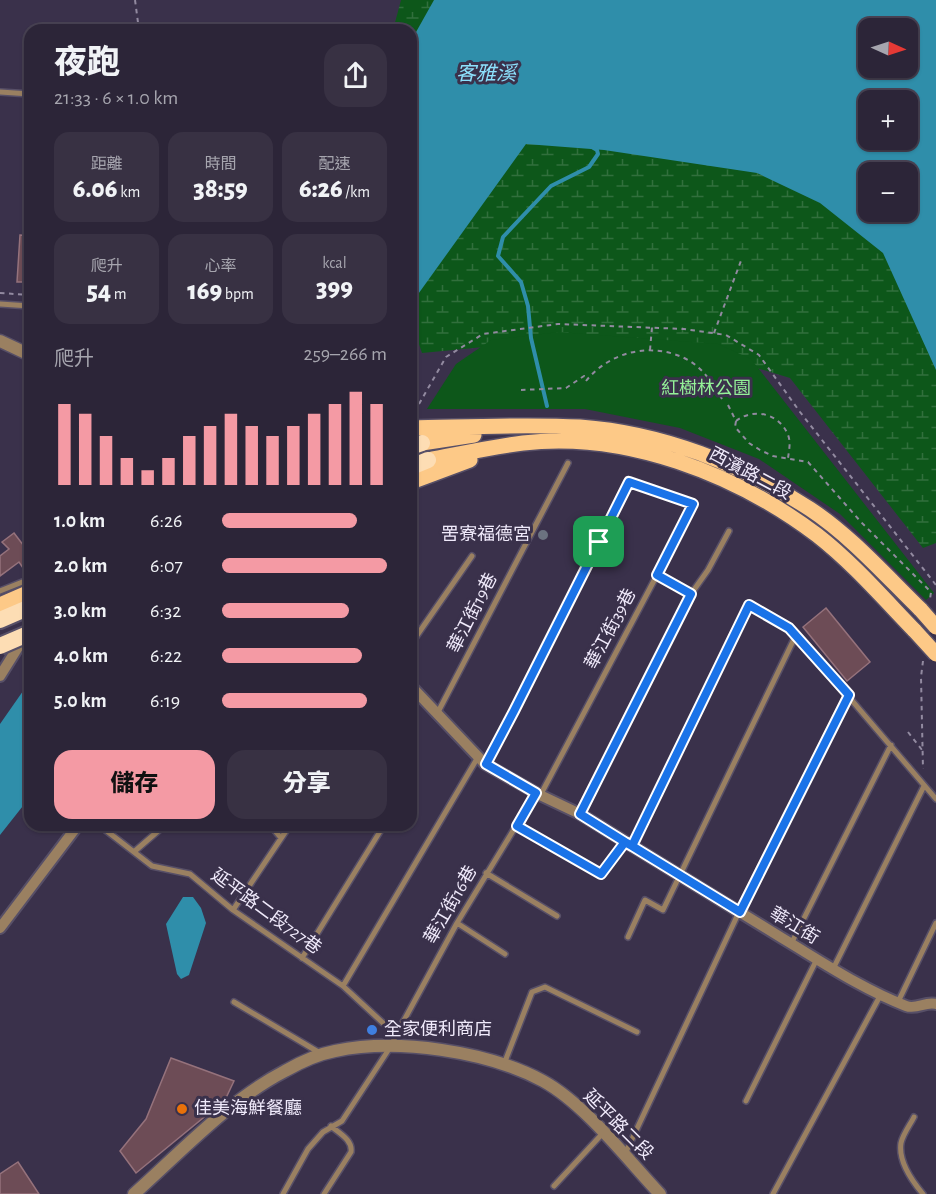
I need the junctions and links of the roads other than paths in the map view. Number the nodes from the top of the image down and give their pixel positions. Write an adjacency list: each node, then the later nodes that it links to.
1 (0, 92): 2 (lane)
2 (24, 94)
3 (0, 304): 4 (lane)
4 (24, 306)
5 (0, 341): 6 (street)
6 (24, 352)
7 (527, 427): 8 (main road, 西濱路二段); 10 (main road, 西濱路二段); 25 (main road, 西濱路二段, bridge)
8 (417, 428)
9 (524, 443): 11 (main road, 西濱路二段); 14 (main road, 西濱路二段); 33 (main road, 西濱路二段, bridge)
10 (417, 445)
11 (428, 460): 13 (highway)
12 (568, 463): 37 (lane, 華江街19巷)
13 (417, 465)
14 (417, 479)
15 (729, 531): 20 (lane)
16 (472, 556): 26 (lane)
17 (657, 575): 20 (lane); 39 (lane, 華江街39巷); 41 (lane, 華江街39巷)
18 (24, 581): 19 (lane)
19 (0, 591)
20 (691, 594): 43 (lane)
21 (24, 595): 22 (main road)
22 (0, 605)
23 (24, 610): 24 (highway)
24 (0, 620)
25 (936, 627)
26 (417, 635)
27 (796, 635): 36 (lane); 52 (lane); 55 (lane)
28 (24, 636): 31 (highway, bridge)
29 (24, 638): 34 (street)
30 (24, 644): 32 (main road)
31 (0, 646)
32 (0, 654)
33 (936, 654)
34 (0, 676)
35 (417, 692): 37 (street, 華江街)
36 (849, 695): 38 (lane); 57 (lane)
37 (438, 712): 39 (street, 華江街)
38 (891, 745): 40 (lane); 63 (lane)
39 (482, 760): 41 (street, 華江街); 68 (lane)
40 (924, 786): 42 (lane); 67 (lane)
41 (538, 794): 43 (street, 華江街); 44 (lane, 華江街16巷)
42 (936, 799)
43 (580, 814): 52 (street, 華江街)
44 (517, 826): 52 (lane); 54 (lane, 華江街16巷)
45 (73, 831): 61 (street)
46 (107, 831): 53 (lane, 延平路二段727巷)
47 (158, 831): 53 (lane)
48 (275, 831): 51 (lane)
49 (286, 831): 51 (lane)
50 (380, 831): 65 (lane)
51 (281, 838): 56 (lane)
52 (628, 844): 55 (street, 華江街)
53 (135, 851): 56 (lane, 延平路二段727巷)
54 (486, 873): 58 (lane); 60 (lane, 華江街16巷)
55 (679, 874): 57 (street, 華江街); 62 (lane)
56 (233, 910): 65 (lane, 延平路二段727巷)
57 (740, 912): 63 (street, 華江街); 81 (lane)
58 (557, 916)
59 (936, 923): 71 (lane)
60 (457, 924): 64 (lane); 74 (lane, 華江街16巷)
61 (0, 928)
62 (628, 937)
63 (791, 944): 66 (street, 華江街)
64 (505, 954)
65 (302, 958): 68 (lane, 延平路二段727巷)
66 (817, 959): 67 (street, 華江街); 77 (lane)
67 (833, 969): 69 (street, 華江街)
68 (343, 986): 74 (lane, 延平路二段727巷)
69 (880, 996): 71 (street, 華江街); 87 (lane)
70 (234, 1002): 75 (lane)
71 (898, 1002): 72 (street, 華江街)
72 (936, 1004)
73 (637, 1032): 76 (lane)
74 (393, 1041): 75 (street, 延平路二段); 76 (street, 延平路二段); 79 (lane, 華江街16巷)
75 (324, 1055): 84 (street, 延平路二段)
76 (504, 1064): 80 (street, 延平路二段)
77 (746, 1101)
78 (914, 1118): 88 (lane)
79 (331, 1126): 83 (lane, 華江街16巷); 85 (lane)
80 (603, 1133): 81 (street, 延平路二段); 82 (lane)
81 (624, 1156): 86 (street, 延平路二段)
82 (554, 1186)
83 (285, 1193)
84 (134, 1194)
85 (324, 1194)
86 (660, 1194)
87 (773, 1194)
88 (923, 1194)

